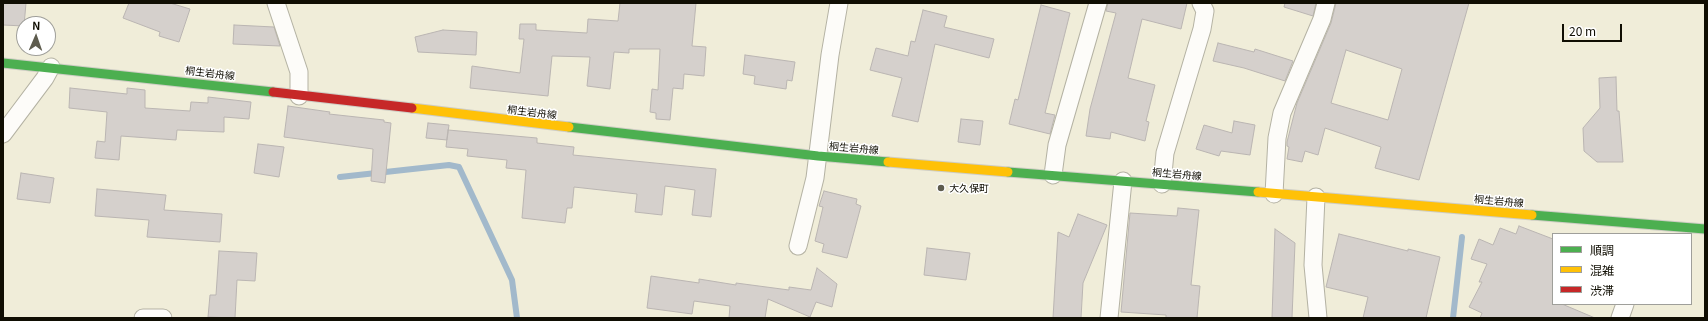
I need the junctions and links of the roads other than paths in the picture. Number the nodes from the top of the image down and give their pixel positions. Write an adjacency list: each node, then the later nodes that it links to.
1 (276, 3): 8 (street)
2 (839, 3): 10 (street)
3 (1098, 3): 11 (street)
4 (1201, 3): 13 (street)
5 (1326, 3): 14 (street)
6 (3, 63): 7 (main road, 桐生岩舟線)
7 (50, 67): 8 (main road, 桐生岩舟線); 9 (street)
8 (300, 96): 10 (main road, 桐生岩舟線)
9 (3, 134)
10 (818, 156): 11 (main road, 桐生岩舟線); 18 (street)
11 (1053, 175): 12 (main road, 桐生岩舟線)
12 (1123, 181): 13 (main road, 桐生岩舟線); 22 (street)
13 (1162, 184): 14 (main road, 桐生岩舟線)
14 (1274, 194): 15 (main road, 桐生岩舟線)
15 (1316, 197): 16 (main road, 桐生岩舟線); 23 (street)
16 (1639, 228): 17 (main road, 桐生岩舟線)
17 (1705, 229)
18 (798, 246)
19 (1625, 305): 24 (street)
20 (143, 318): 21 (street)
21 (163, 318)
22 (1109, 318)
23 (1318, 318)
24 (1620, 318)

